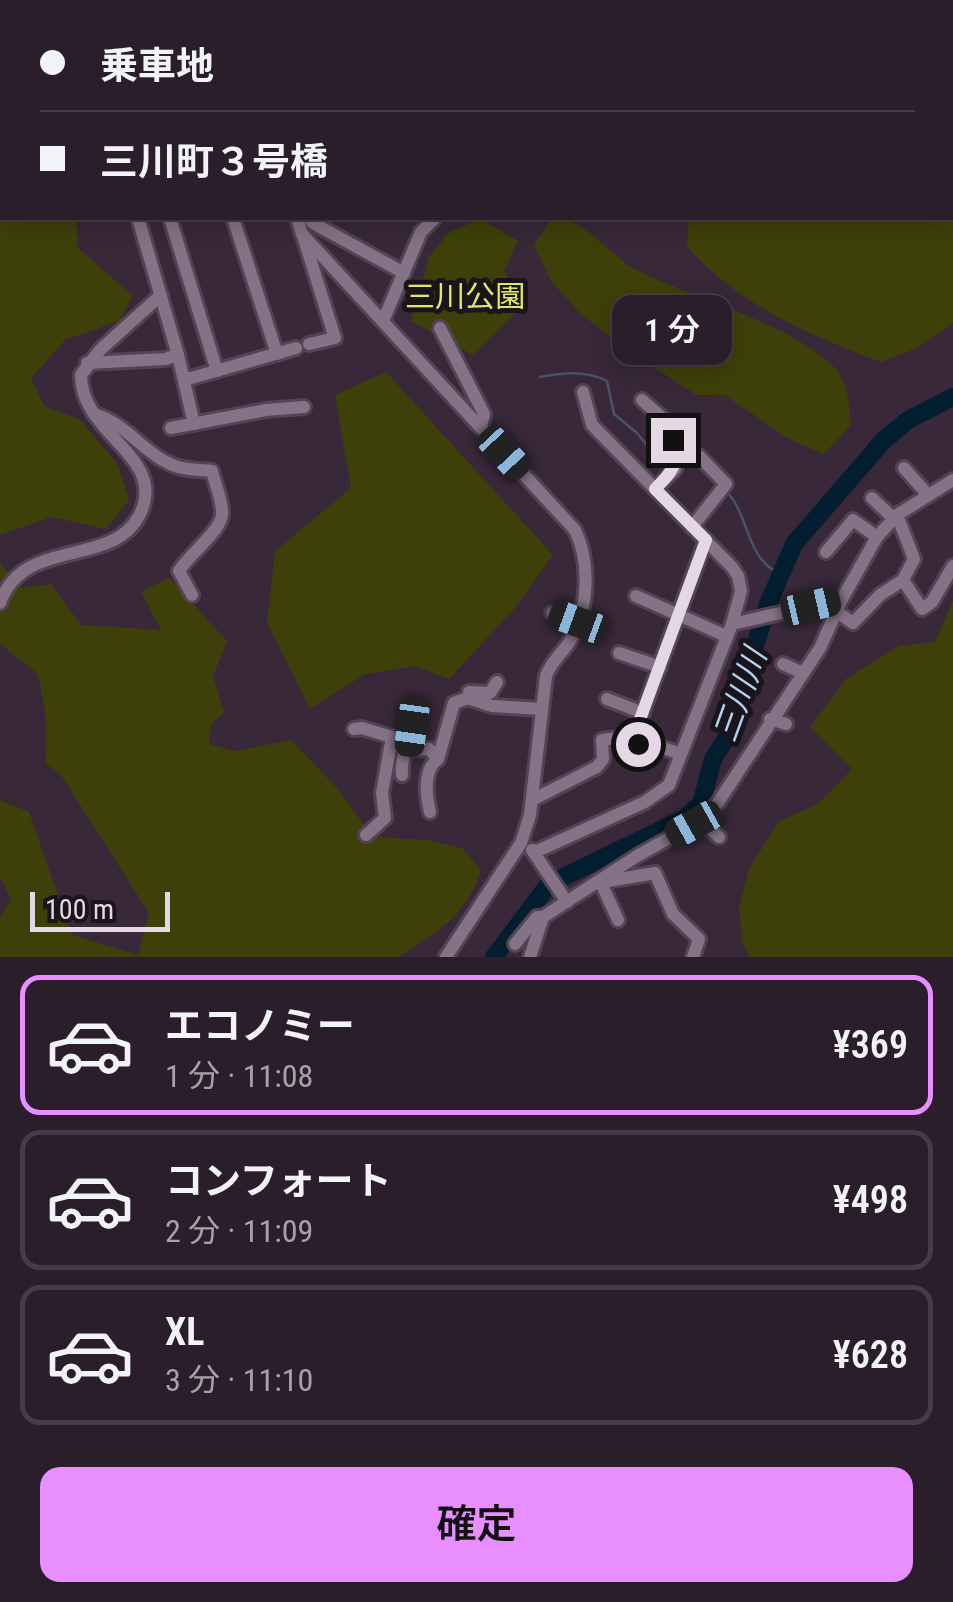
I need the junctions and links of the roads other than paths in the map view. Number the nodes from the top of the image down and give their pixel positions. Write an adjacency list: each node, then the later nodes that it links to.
1 (139, 220): 9 (street)
2 (171, 220): 15 (street)
3 (234, 220): 13 (street)
4 (298, 220): 7 (street)
5 (311, 220): 8 (street)
6 (433, 220): 8 (street)
7 (302, 234): 10 (street); 13 (street)
8 (404, 273): 10 (street)
9 (161, 295): 12 (street); 14 (street)
10 (383, 321): 22 (street)
11 (440, 328): 22 (street)
12 (178, 354): 14 (street); 16 (street)
13 (277, 354): 15 (street)
14 (87, 364): 20 (street)
15 (218, 371): 16 (street)
16 (184, 380): 21 (street)
17 (583, 392): 27 (street)
18 (642, 400): 24 (street)
19 (304, 407): 21 (street)
20 (91, 413): 37 (street); 39 (street)
21 (194, 424): 23 (street)
22 (481, 427): 43 (street)
23 (172, 428)
24 (676, 461): 27 (street); 31 (street)
25 (904, 468): 28 (street)
26 (953, 480): 28 (street)
27 (655, 489): 31 (street)
28 (928, 495): 30 (street)
29 (872, 498): 30 (street)
30 (896, 517): 32 (street); 36 (street)
31 (692, 527): 33 (street)
32 (877, 536): 34 (street); 40 (street)
33 (706, 540): 42 (street); 44 (street)
34 (826, 552)
35 (953, 566): 36 (street)
36 (904, 580): 40 (street)
37 (192, 596)
38 (636, 596): 42 (street)
39 (0, 603)
40 (839, 605): 44 (street); 48 (street)
41 (552, 613): 43 (street)
42 (680, 615): 44 (street); 47 (street)
43 (578, 622): 52 (street)
44 (729, 630): 61 (street)
45 (619, 653): 47 (street)
46 (783, 664): 48 (street)
47 (660, 666): 53 (street)
48 (803, 673): 54 (street)
49 (497, 682): 51 (street)
50 (607, 699): 53 (street)
51 (454, 702): 52 (street); 63 (street)
52 (542, 708): 65 (street)
53 (643, 712): 58 (street)
54 (770, 719): 55 (street); 67 (street)
55 (786, 724)
56 (412, 727): 60 (street)
57 (354, 729): 59 (street)
58 (632, 741): 61 (street); 65 (street)
59 (391, 743): 60 (street); 68 (street)
60 (408, 750): 63 (street); 64 (street)
61 (681, 756): 62 (street); 71 (street)
62 (698, 758)
63 (438, 759): 66 (street)
64 (402, 774)
65 (532, 800): 70 (street)
66 (430, 812)
67 (700, 819): 69 (street); 72 (street)
68 (366, 835)
69 (719, 837)
70 (521, 844): 71 (street); 77 (street)
71 (535, 852): 73 (street)
72 (597, 883): 73 (street); 75 (street); 79 (street)
73 (564, 897): 74 (street)
74 (543, 917): 76 (street); 78 (street)
75 (618, 920)
76 (515, 944)
77 (446, 957)
78 (530, 957)
79 (693, 957)

